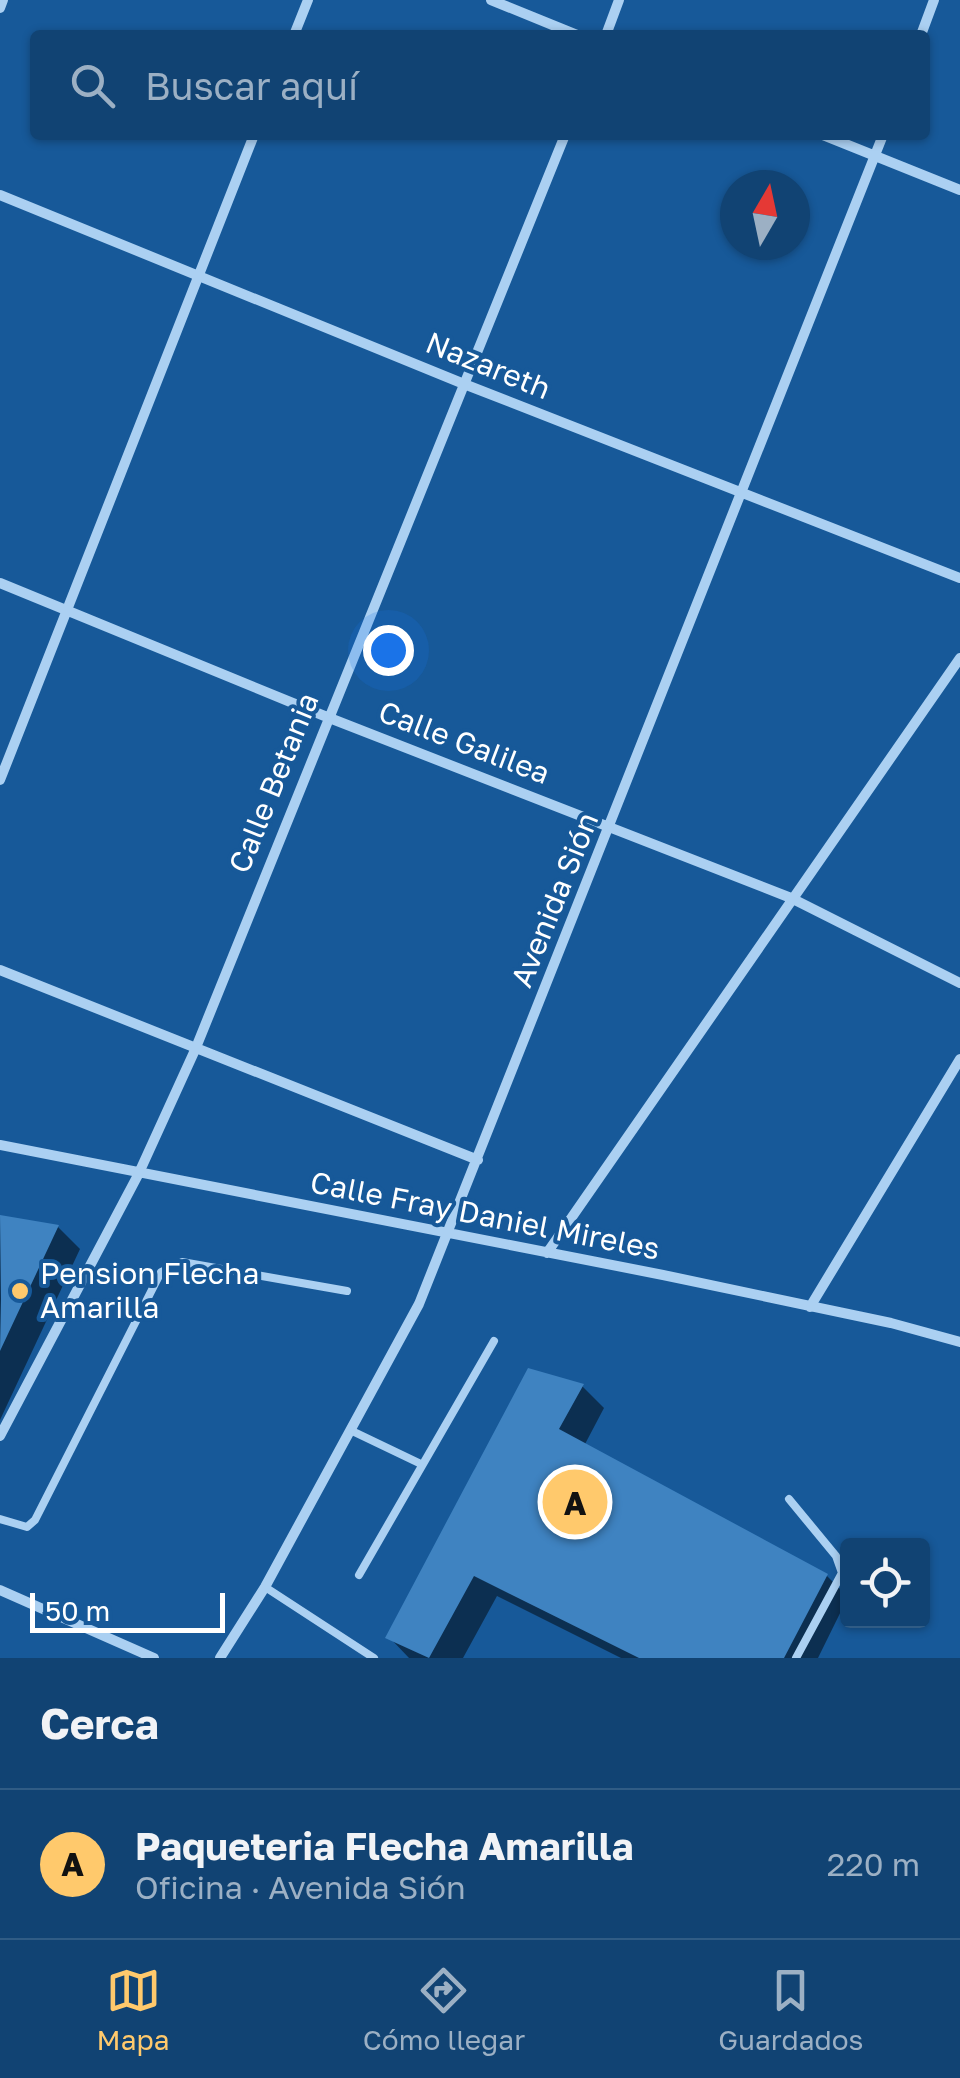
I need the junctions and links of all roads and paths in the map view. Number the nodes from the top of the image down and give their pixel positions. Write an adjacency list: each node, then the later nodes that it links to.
1 (3, 0): 6 (street)
2 (308, 0): 7 (street)
3 (491, 0): 8 (street)
4 (619, 0): 9 (street)
5 (934, 0): 10 (street)
6 (0, 8)
7 (296, 30)
8 (566, 30)
9 (608, 30)
10 (923, 30)
11 (252, 140): 18 (street)
12 (564, 140): 19 (street, Calle Betania)
13 (835, 140): 15 (street)
14 (881, 140): 15 (street, Avenida Sión)
15 (875, 156): 16 (street); 20 (street, Avenida Sión)
16 (960, 190)
17 (0, 195): 18 (street, Nazareth)
18 (200, 274): 19 (street, Nazareth); 23 (street)
19 (464, 384): 20 (street, Nazareth); 25 (street, Calle Betania)
20 (741, 491): 21 (street, Nazareth); 27 (street, Avenida Sión)
21 (960, 578)
22 (0, 583): 23 (street, Calle Galilea)
23 (66, 610): 25 (street, Calle Galilea); 26 (street)
24 (960, 658): 28 (street)
25 (327, 717): 27 (street, Calle Galilea); 31 (street, Calle Betania)
26 (0, 780)
27 (611, 826): 28 (street, Calle Galilea); 34 (street, Avenida Sión)
28 (791, 898): 30 (street, Calle Galilea); 37 (street)
29 (0, 970): 31 (street)
30 (960, 982)
31 (195, 1050): 34 (street); 35 (street, Calle Betania)
32 (960, 1059): 39 (street)
33 (0, 1145): 35 (street, Calle Fray Daniel Mireles)
34 (478, 1160): 36 (street, Avenida Sión)
35 (138, 1175): 36 (street, Calle Fray Daniel Mireles); 43 (street, Calle Betania)
36 (447, 1234): 37 (street, Calle Fray Daniel Mireles); 42 (street, Avenida Sión)
37 (547, 1253): 39 (street, Calle Fray Daniel Mireles)
38 (347, 1292): 46 (lane)
39 (810, 1307): 41 (street, Calle Fray Daniel Mireles)
40 (494, 1342): 44 (lane)
41 (960, 1342)
42 (350, 1430): 44 (lane); 48 (street, Avenida Sión)
43 (0, 1436)
44 (421, 1464): 47 (lane)
45 (789, 1499): 53 (lane)
46 (0, 1519)
47 (359, 1575)
48 (265, 1588): 51 (street, Avenida Sión); 52 (lane)
49 (0, 1590): 50 (street)
50 (154, 1658)
51 (220, 1658)
52 (374, 1658)
53 (796, 1658)

